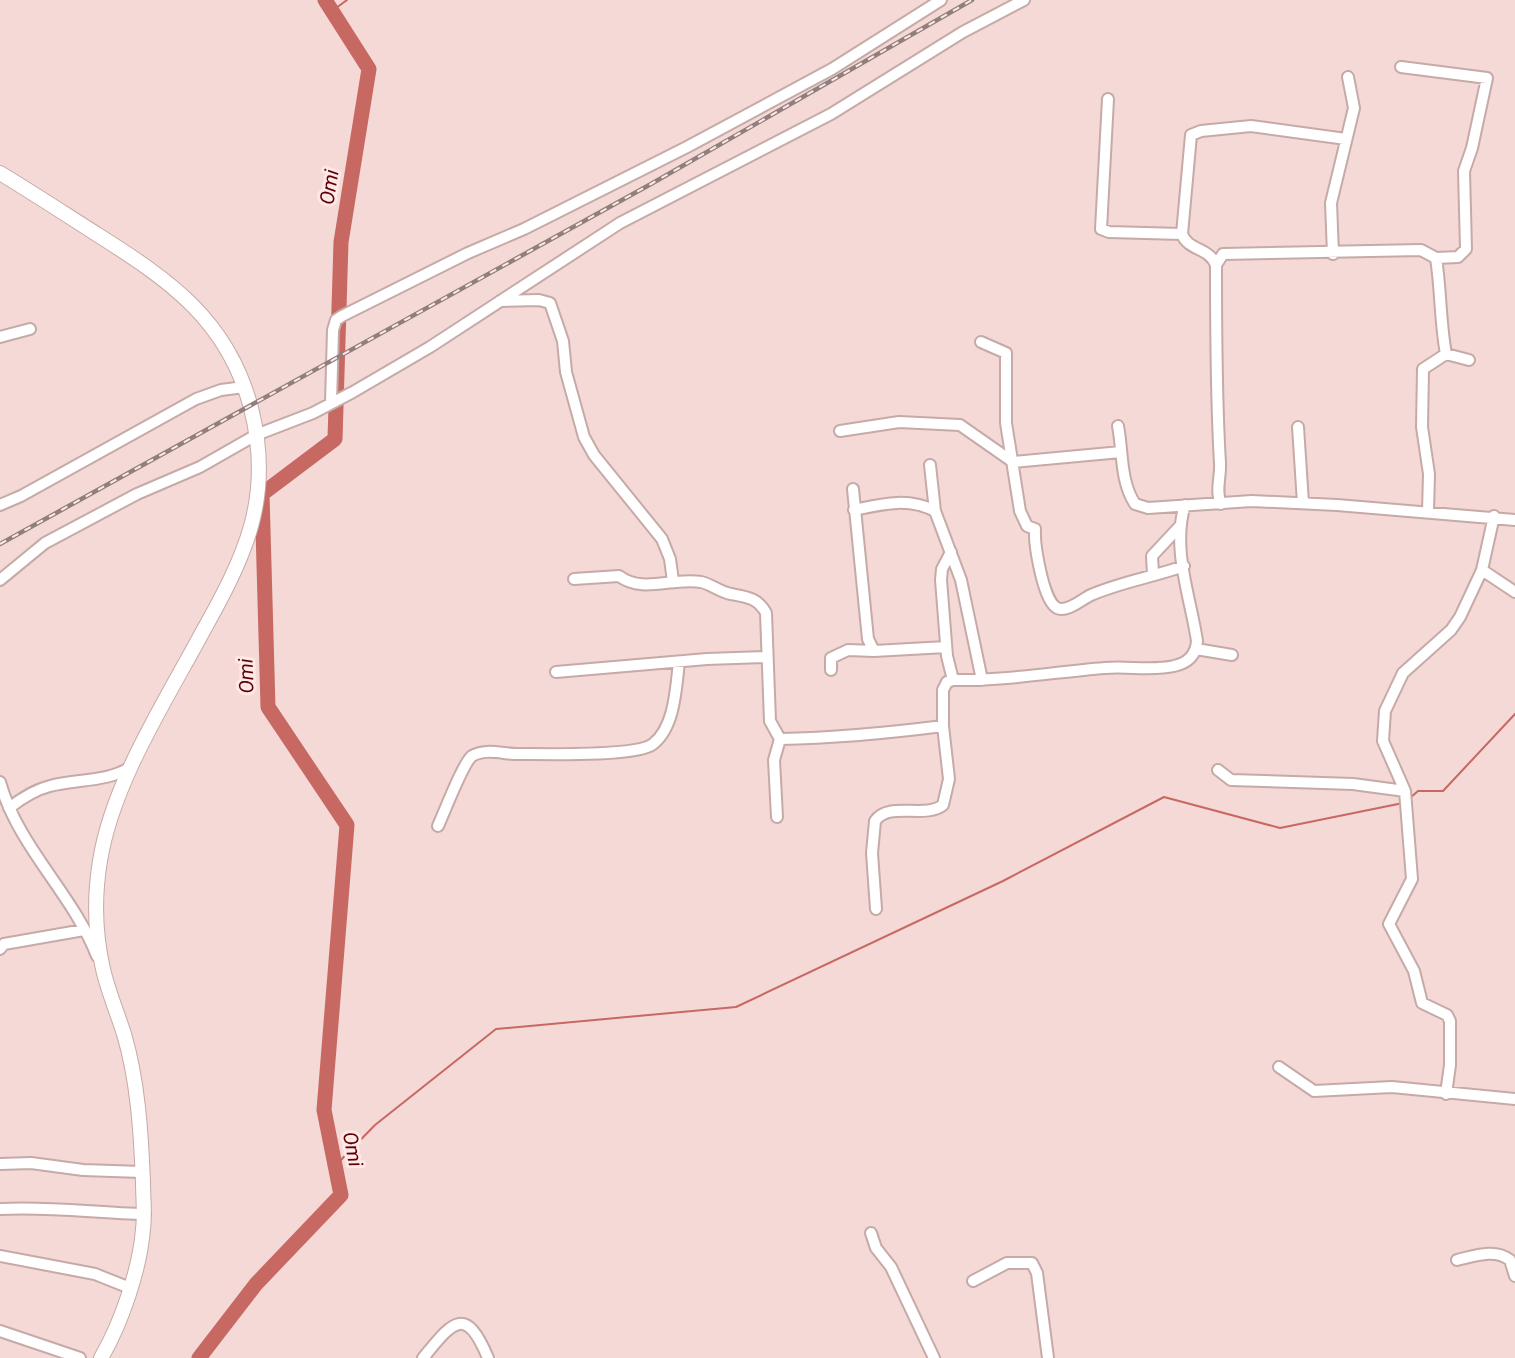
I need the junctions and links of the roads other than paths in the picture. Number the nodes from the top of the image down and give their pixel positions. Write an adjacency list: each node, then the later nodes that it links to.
1 (940, 0): 19 (street)
2 (1024, 0): 12 (street)
3 (1401, 68): 10 (street)
4 (1348, 77): 6 (street)
5 (1108, 99): 8 (street)
6 (1346, 139): 8 (street); 9 (street)
7 (0, 173): 18 (main road)
8 (1182, 234): 11 (street)
9 (1333, 254): 10 (street); 11 (street)
10 (1436, 258): 16 (street)
11 (1216, 265): 29 (street)
12 (499, 301): 19 (street); 44 (street)
13 (30, 329): 14 (street)
14 (0, 337)
15 (981, 342): 25 (street)
16 (1446, 354): 17 (street); 34 (street)
17 (1469, 360)
18 (244, 387): 23 (main road); 30 (street)
19 (331, 403): 23 (street)
20 (1118, 426): 24 (street)
21 (1298, 427): 28 (street)
22 (840, 431): 25 (street)
23 (256, 435): 43 (street); 58 (main road)
24 (1121, 452): 25 (street); 31 (street)
25 (1013, 462): 41 (street)
26 (930, 465): 33 (street)
27 (853, 489): 32 (street)
28 (1303, 503): 29 (street); 34 (street)
29 (1221, 504): 31 (street)
30 (0, 505)
31 (1185, 505): 37 (street)
32 (854, 510): 33 (street); 48 (street)
33 (935, 511): 38 (street)
34 (1428, 512): 35 (street)
35 (1494, 516): 36 (street); 40 (street)
36 (1515, 520)
37 (1180, 526): 39 (street); 41 (street)
38 (951, 552): 46 (street); 55 (street)
39 (1184, 566): 41 (street); 47 (street)
40 (1482, 570): 45 (street); 61 (street)
41 (1153, 574)
42 (574, 579): 44 (street)
43 (0, 580)
44 (673, 581): 50 (street)
45 (1515, 592)
46 (946, 647): 48 (street); 54 (street)
47 (1196, 650): 49 (street); 55 (street)
48 (874, 651): 52 (street)
49 (1232, 655)
50 (767, 657): 51 (street); 57 (street)
51 (679, 662): 53 (street); 64 (street)
52 (831, 670)
53 (556, 672)
54 (953, 680): 55 (street); 56 (street)
55 (982, 680)
56 (943, 726): 57 (street); 65 (street)
57 (780, 739): 63 (street)
58 (132, 766): 62 (street); 68 (main road)
59 (1218, 770): 61 (street)
60 (0, 782): 62 (street)
61 (1405, 791): 70 (street)
62 (9, 808): 66 (street)
63 (777, 817)
64 (438, 826)
65 (876, 909)
66 (84, 930): 67 (street); 68 (street)
67 (1, 946)
68 (103, 972): 73 (main road)
69 (1280, 1067): 70 (street)
70 (1446, 1094): 71 (street)
71 (1515, 1100)
72 (0, 1164): 73 (street)
73 (142, 1172): 75 (main road)
74 (0, 1209): 75 (street)
75 (145, 1214): 81 (main road)
76 (871, 1233): 87 (street)
77 (0, 1256): 81 (street)
78 (1457, 1260): 79 (street)
79 (1515, 1276)
80 (973, 1281): 88 (street)
81 (130, 1288): 84 (main road)
82 (0, 1331): 83 (street)
83 (80, 1358)
84 (101, 1358)
85 (423, 1358): 86 (street)
86 (488, 1358)
87 (934, 1358)
88 (1048, 1358)

